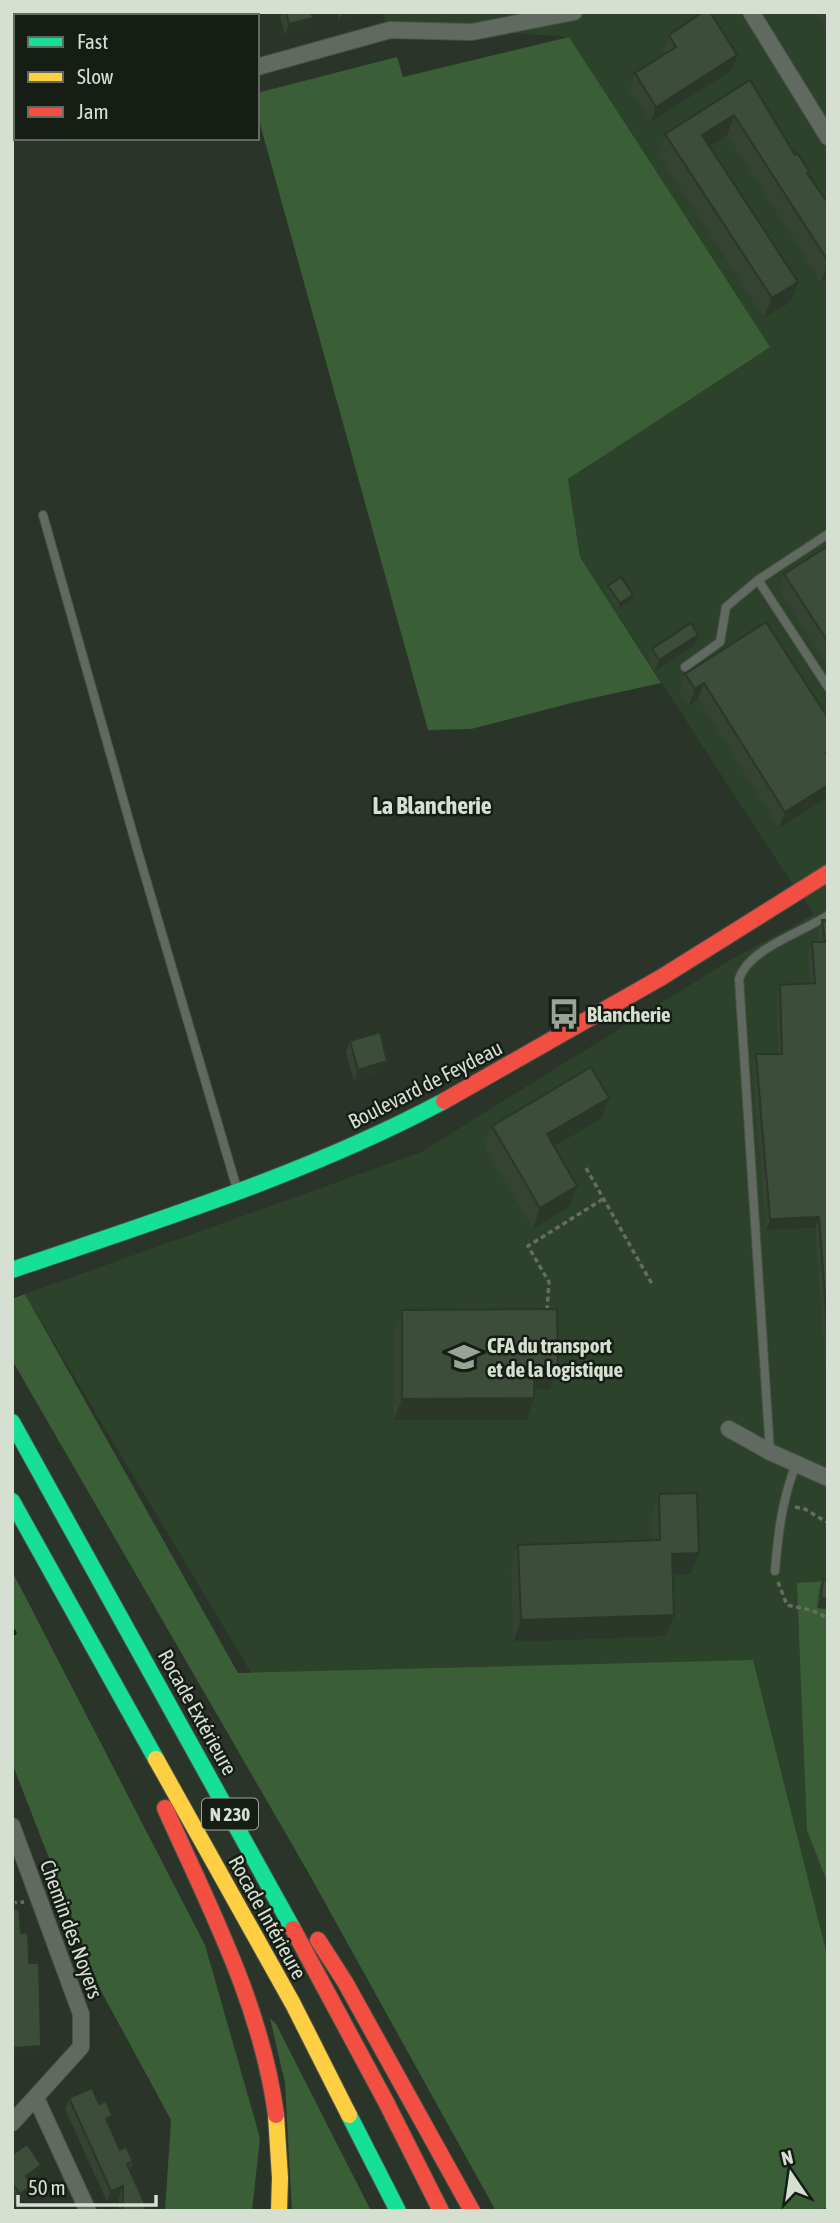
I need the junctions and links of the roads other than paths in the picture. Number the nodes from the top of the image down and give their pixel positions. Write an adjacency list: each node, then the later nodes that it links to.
1 (574, 12): 3 (street)
2 (751, 12): 4 (street)
3 (259, 66)
4 (828, 137)
5 (43, 515): 12 (lane)
6 (828, 534): 7 (lane)
7 (758, 580): 8 (lane); 9 (lane)
8 (685, 667)
9 (828, 687)
10 (828, 873): 12 (main road, Boulevard de Feydeau)
11 (828, 915): 16 (lane)
12 (238, 1192): 13 (main road, Boulevard de Feydeau)
13 (12, 1270)
14 (12, 1422): 22 (main road, Rocade Extérieure / N 230)
15 (729, 1429): 16 (street)
16 (770, 1452): 17 (street)
17 (796, 1464): 18 (street); 20 (lane)
18 (828, 1478)
19 (12, 1501): 21 (main road, Rocade Intérieure / N 230)
20 (775, 1571)
21 (114, 1684): 27 (main road); 28 (main road, Rocade Intérieure / N 230)
22 (236, 1824): 29 (main road, Rocade Extérieure / N 230); 30 (main road)
23 (12, 1826): 24 (street, Chemin des Noyers)
24 (36, 2098): 25 (street); 26 (street)
25 (12, 2123)
26 (88, 2211)
27 (279, 2211)
28 (398, 2211)
29 (441, 2211)
30 (472, 2211)

